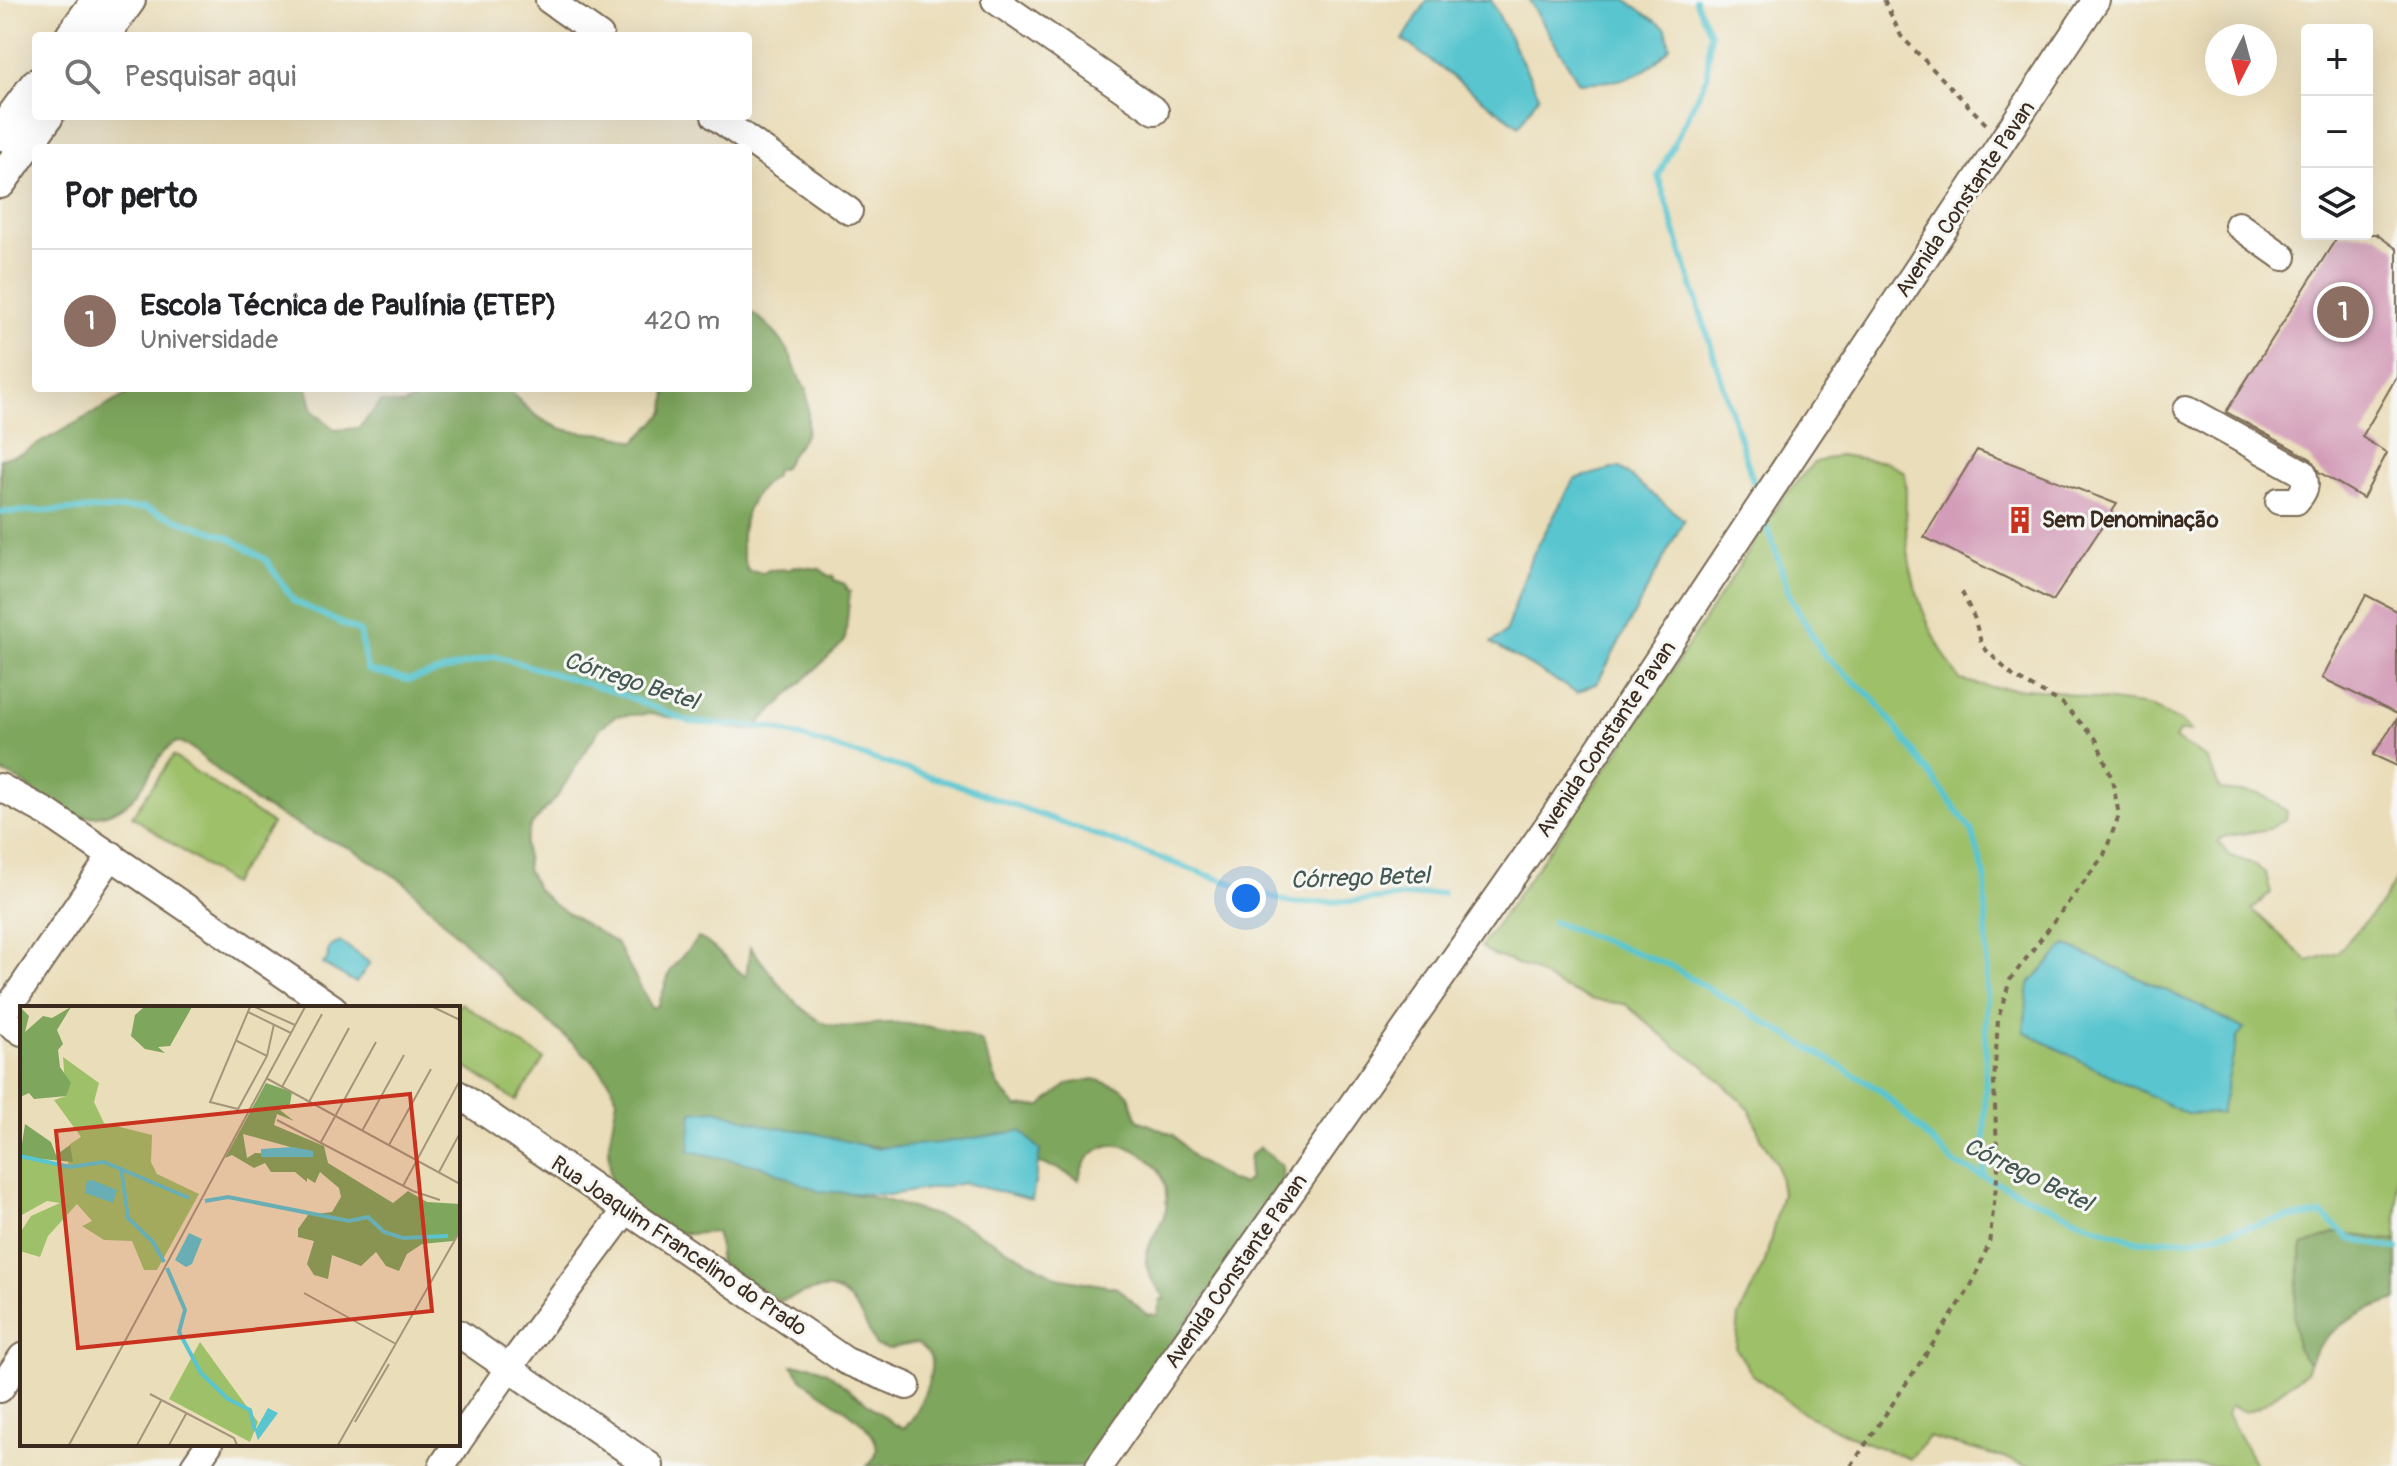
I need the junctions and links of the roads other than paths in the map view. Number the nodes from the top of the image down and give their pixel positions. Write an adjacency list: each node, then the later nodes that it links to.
1 (98, 0): 6 (main road)
2 (129, 0): 7 (main road)
3 (549, 0): 8 (street)
4 (995, 0): 10 (street)
5 (2096, 0): 37 (street, Avenida Constante Pavan)
6 (75, 32)
7 (106, 32)
8 (594, 32)
9 (32, 96): 13 (main road)
10 (1155, 111)
11 (42, 120): 13 (main road)
12 (721, 120): 15 (street)
13 (15, 144): 14 (main road)
14 (0, 182)
15 (849, 211)
16 (2238, 225): 17 (street)
17 (2283, 257)
18 (2187, 409): 19 (street)
19 (2279, 501)
20 (0, 787): 21 (street)
21 (112, 855): 22 (street); 23 (street)
22 (330, 1006)
23 (6, 1022)
24 (460, 1095): 25 (street, Rua Joaquim Francelino do Prado)
25 (626, 1210): 28 (street); 29 (street, Rua Joaquim Francelino do Prado)
26 (460, 1334): 28 (street)
27 (20, 1360): 30 (street)
28 (509, 1368): 31 (street); 36 (street)
29 (907, 1386)
30 (0, 1389)
31 (460, 1439)
32 (208, 1446): 34 (street)
33 (455, 1446): 35 (street)
34 (194, 1466)
35 (442, 1466)
36 (650, 1466)
37 (1099, 1466)

